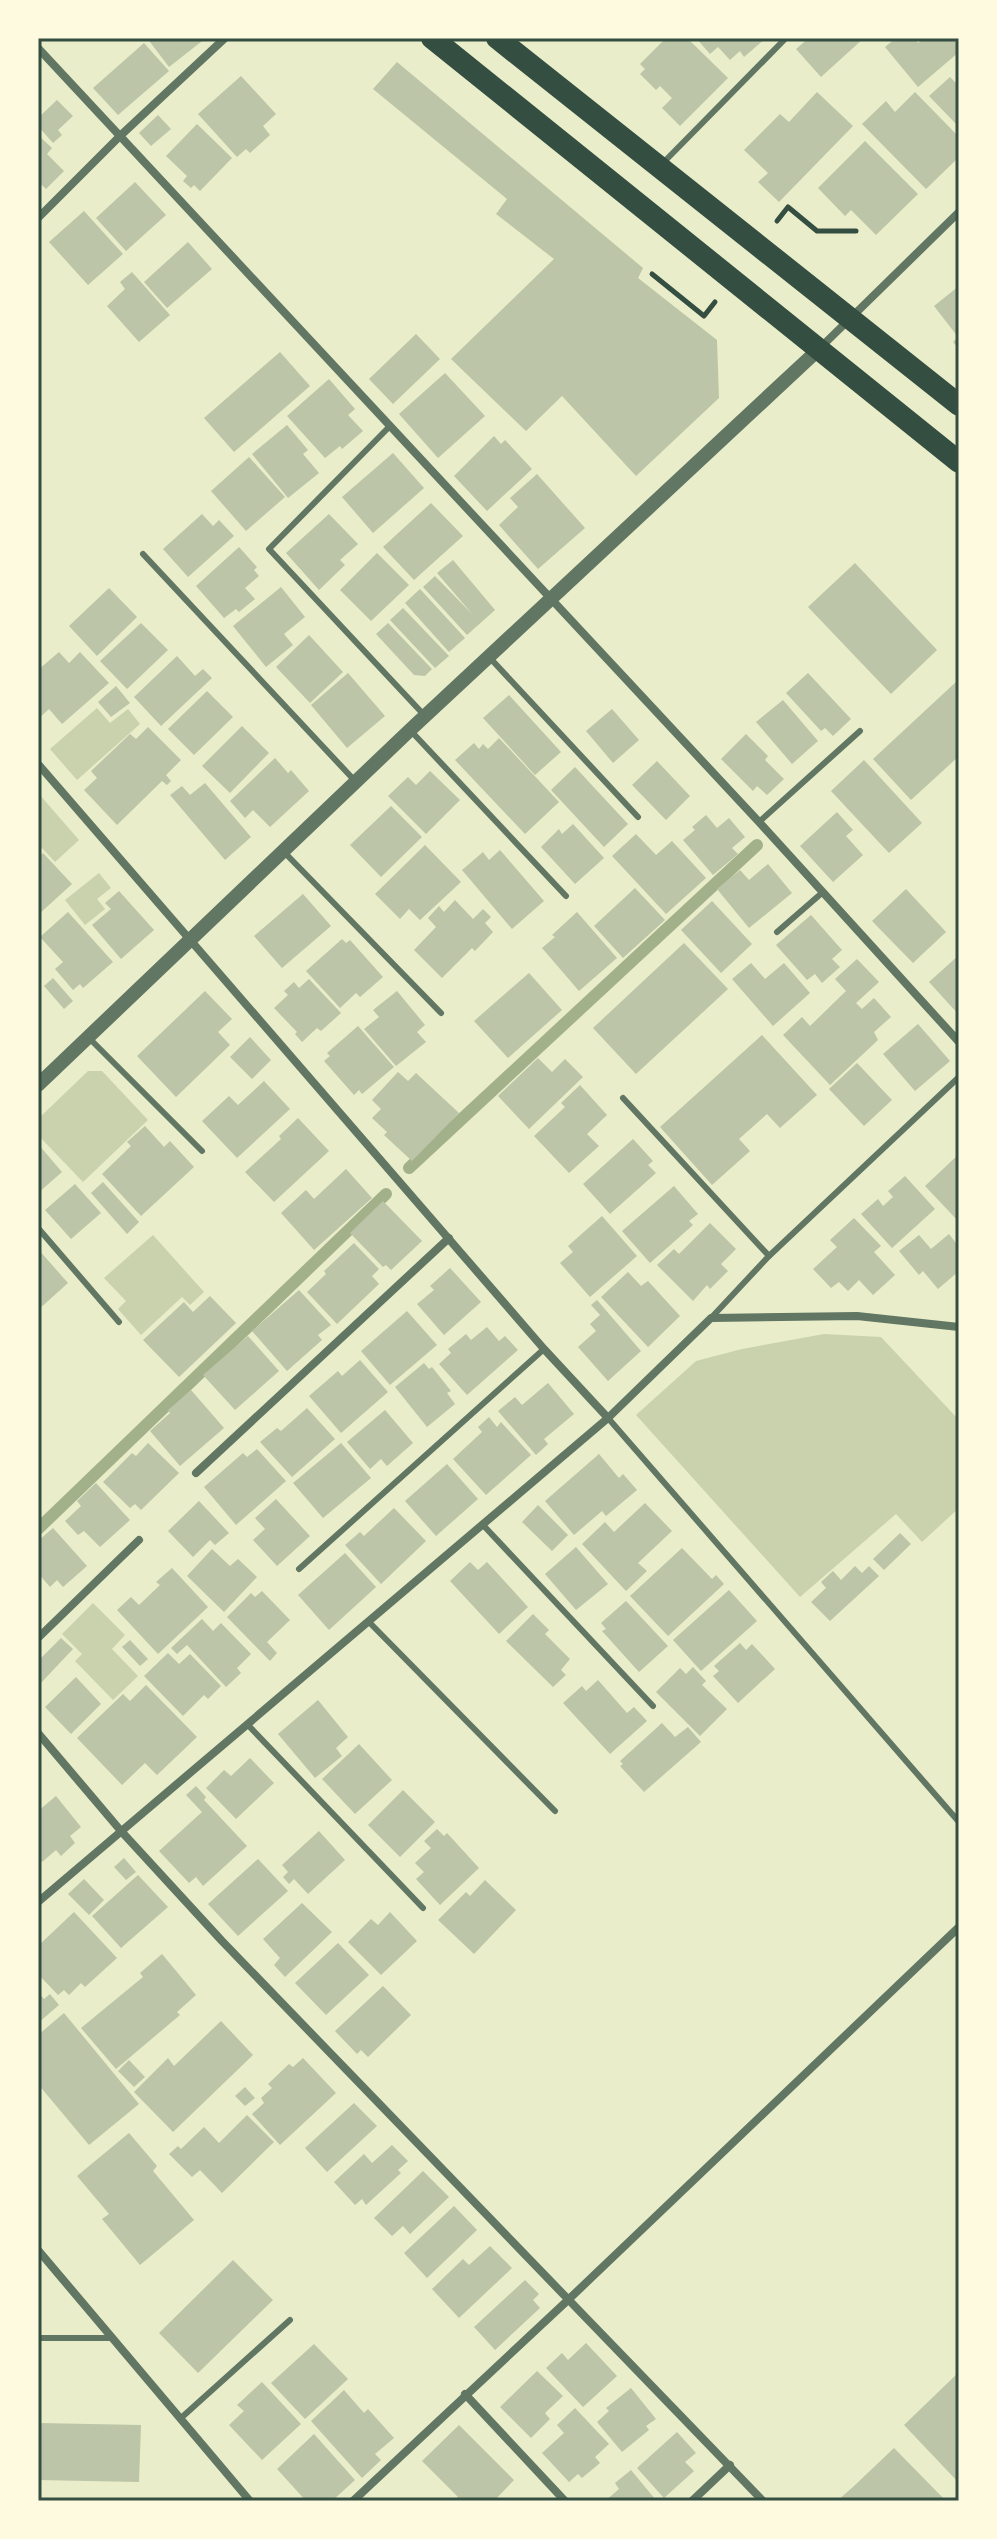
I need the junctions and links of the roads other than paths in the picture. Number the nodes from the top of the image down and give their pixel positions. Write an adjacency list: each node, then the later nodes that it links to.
1 (225, 38): 6 (street)
2 (432, 38): 11 (highway)
3 (497, 38): 7 (highway)
4 (784, 40): 7 (lane)
5 (38, 48): 6 (street)
6 (120, 136): 9 (street); 13 (street)
7 (659, 167): 10 (highway)
8 (959, 212): 10 (street)
9 (38, 218)
10 (849, 319): 11 (street); 12 (highway)
11 (818, 350): 14 (highway); 16 (street)
12 (959, 405)
13 (389, 427): 16 (street); 18 (lane)
14 (959, 462)
15 (143, 554): 22 (lane)
16 (550, 600): 17 (street); 24 (street)
17 (489, 657): 18 (street); 23 (lane)
18 (425, 716): 19 (street)
19 (410, 730): 22 (street); 27 (lane)
20 (860, 731): 24 (lane)
21 (38, 764): 29 (street)
22 (356, 782): 25 (street)
23 (638, 817)
24 (759, 822): 26 (street)
25 (283, 851): 29 (street); 30 (lane)
26 (823, 892): 28 (lane); 32 (street)
27 (566, 896)
28 (777, 932)
29 (189, 940): 31 (street); 38 (street)
30 (441, 1013)
31 (88, 1037): 34 (street); 36 (lane)
32 (959, 1042)
33 (959, 1077): 39 (lane)
34 (38, 1085)
35 (623, 1098): 39 (lane)
36 (202, 1151)
37 (38, 1228): 41 (lane)
38 (449, 1238): 43 (street); 45 (street)
39 (769, 1256): 40 (lane)
40 (711, 1318): 42 (street); 44 (street)
41 (119, 1322)
42 (959, 1327)
43 (544, 1349): 44 (street); 48 (lane)
44 (608, 1418): 46 (street); 55 (lane)
45 (196, 1473)
46 (483, 1525): 49 (street); 51 (lane)
47 (139, 1540): 50 (street)
48 (299, 1569)
49 (369, 1622): 52 (street); 54 (lane)
50 (38, 1638)
51 (653, 1706)
52 (247, 1724): 56 (street); 58 (lane)
53 (38, 1733): 56 (street)
54 (555, 1811)
55 (959, 1822)
56 (121, 1831): 57 (street); 61 (street)
57 (38, 1902)
58 (423, 1908)
59 (959, 1927): 61 (street)
60 (38, 2250): 64 (street)
61 (568, 2300): 65 (street); 67 (street)
62 (290, 2320): 66 (lane)
63 (38, 2338): 64 (lane)
64 (113, 2338): 66 (street)
65 (465, 2394): 69 (street); 70 (street)
66 (181, 2418): 68 (street)
67 (730, 2465): 71 (street); 72 (street)
68 (250, 2501)
69 (353, 2501)
70 (565, 2501)
71 (692, 2501)
72 (763, 2501)

